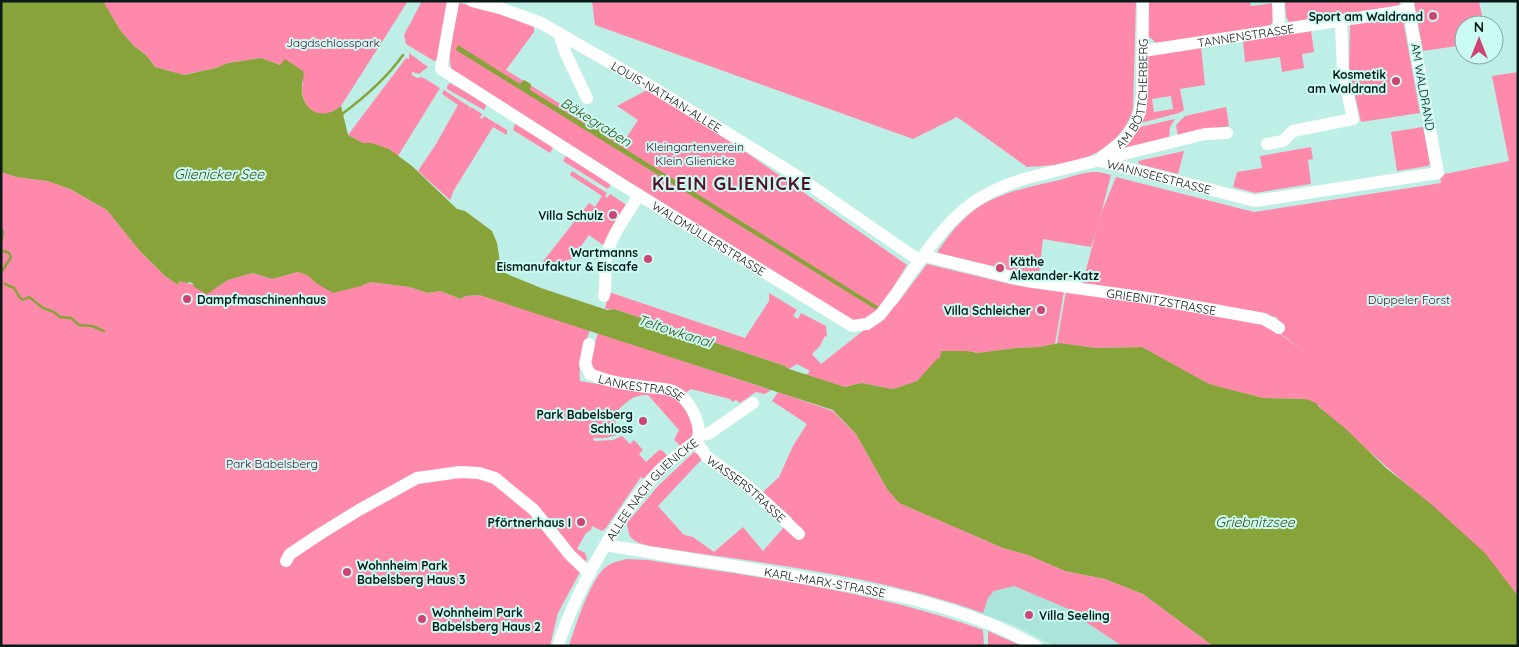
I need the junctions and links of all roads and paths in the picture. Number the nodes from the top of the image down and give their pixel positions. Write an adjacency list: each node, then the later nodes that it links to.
1 (454, 1): 15 (street, WALDMÜLLERSTRASSE)
2 (472, 1): 8 (street, LOUIS-NATHAN-ALLEE)
3 (1143, 1): 9 (street, AM BÖTTCHERBERG)
4 (1278, 1): 7 (street)
5 (1408, 6): 6 (street, TANNENSTRASSE); 14 (street, AM WALDRAND)
6 (1341, 20): 7 (street, TANNENSTRASSE); 12 (street)
7 (1279, 30): 9 (street, TANNENSTRASSE)
8 (559, 34): 10 (street); 16 (street, LOUIS-NATHAN-ALLEE)
9 (1143, 51): 13 (street, AM BÖTTCHERBERG)
10 (587, 98)
11 (1227, 133): 13 (street, AM BÖTTCHERBERG)
12 (1266, 144)
13 (1097, 160): 14 (street, WANNSEESTRASSE); 16 (street, WANNSEESTRASSE)
14 (1438, 172)
15 (640, 195): 17 (street); 18 (street, WALDMÜLLERSTRASSE)
16 (922, 258): 18 (street, WANNSEESTRASSE); 19 (street, GRIEBNITZSTRASSE)
17 (604, 296)
18 (852, 326)
19 (1279, 328)
20 (589, 344): 22 (street, LANKESTRASSE)
21 (753, 403): 22 (street, ALLEE NACH GLIENICKE)
22 (698, 438): 23 (street, WASSERSTRASSE); 24 (street, ALLEE NACH GLIENICKE)
23 (799, 534)
24 (606, 545): 26 (street, ALLEE NACH GLIENICKE); 28 (street, KARL-MARX-STRASSE)
25 (286, 561): 26 (street)
26 (590, 574): 27 (street, ALLEE NACH GLIENICKE)
27 (558, 646)
28 (1036, 646)

